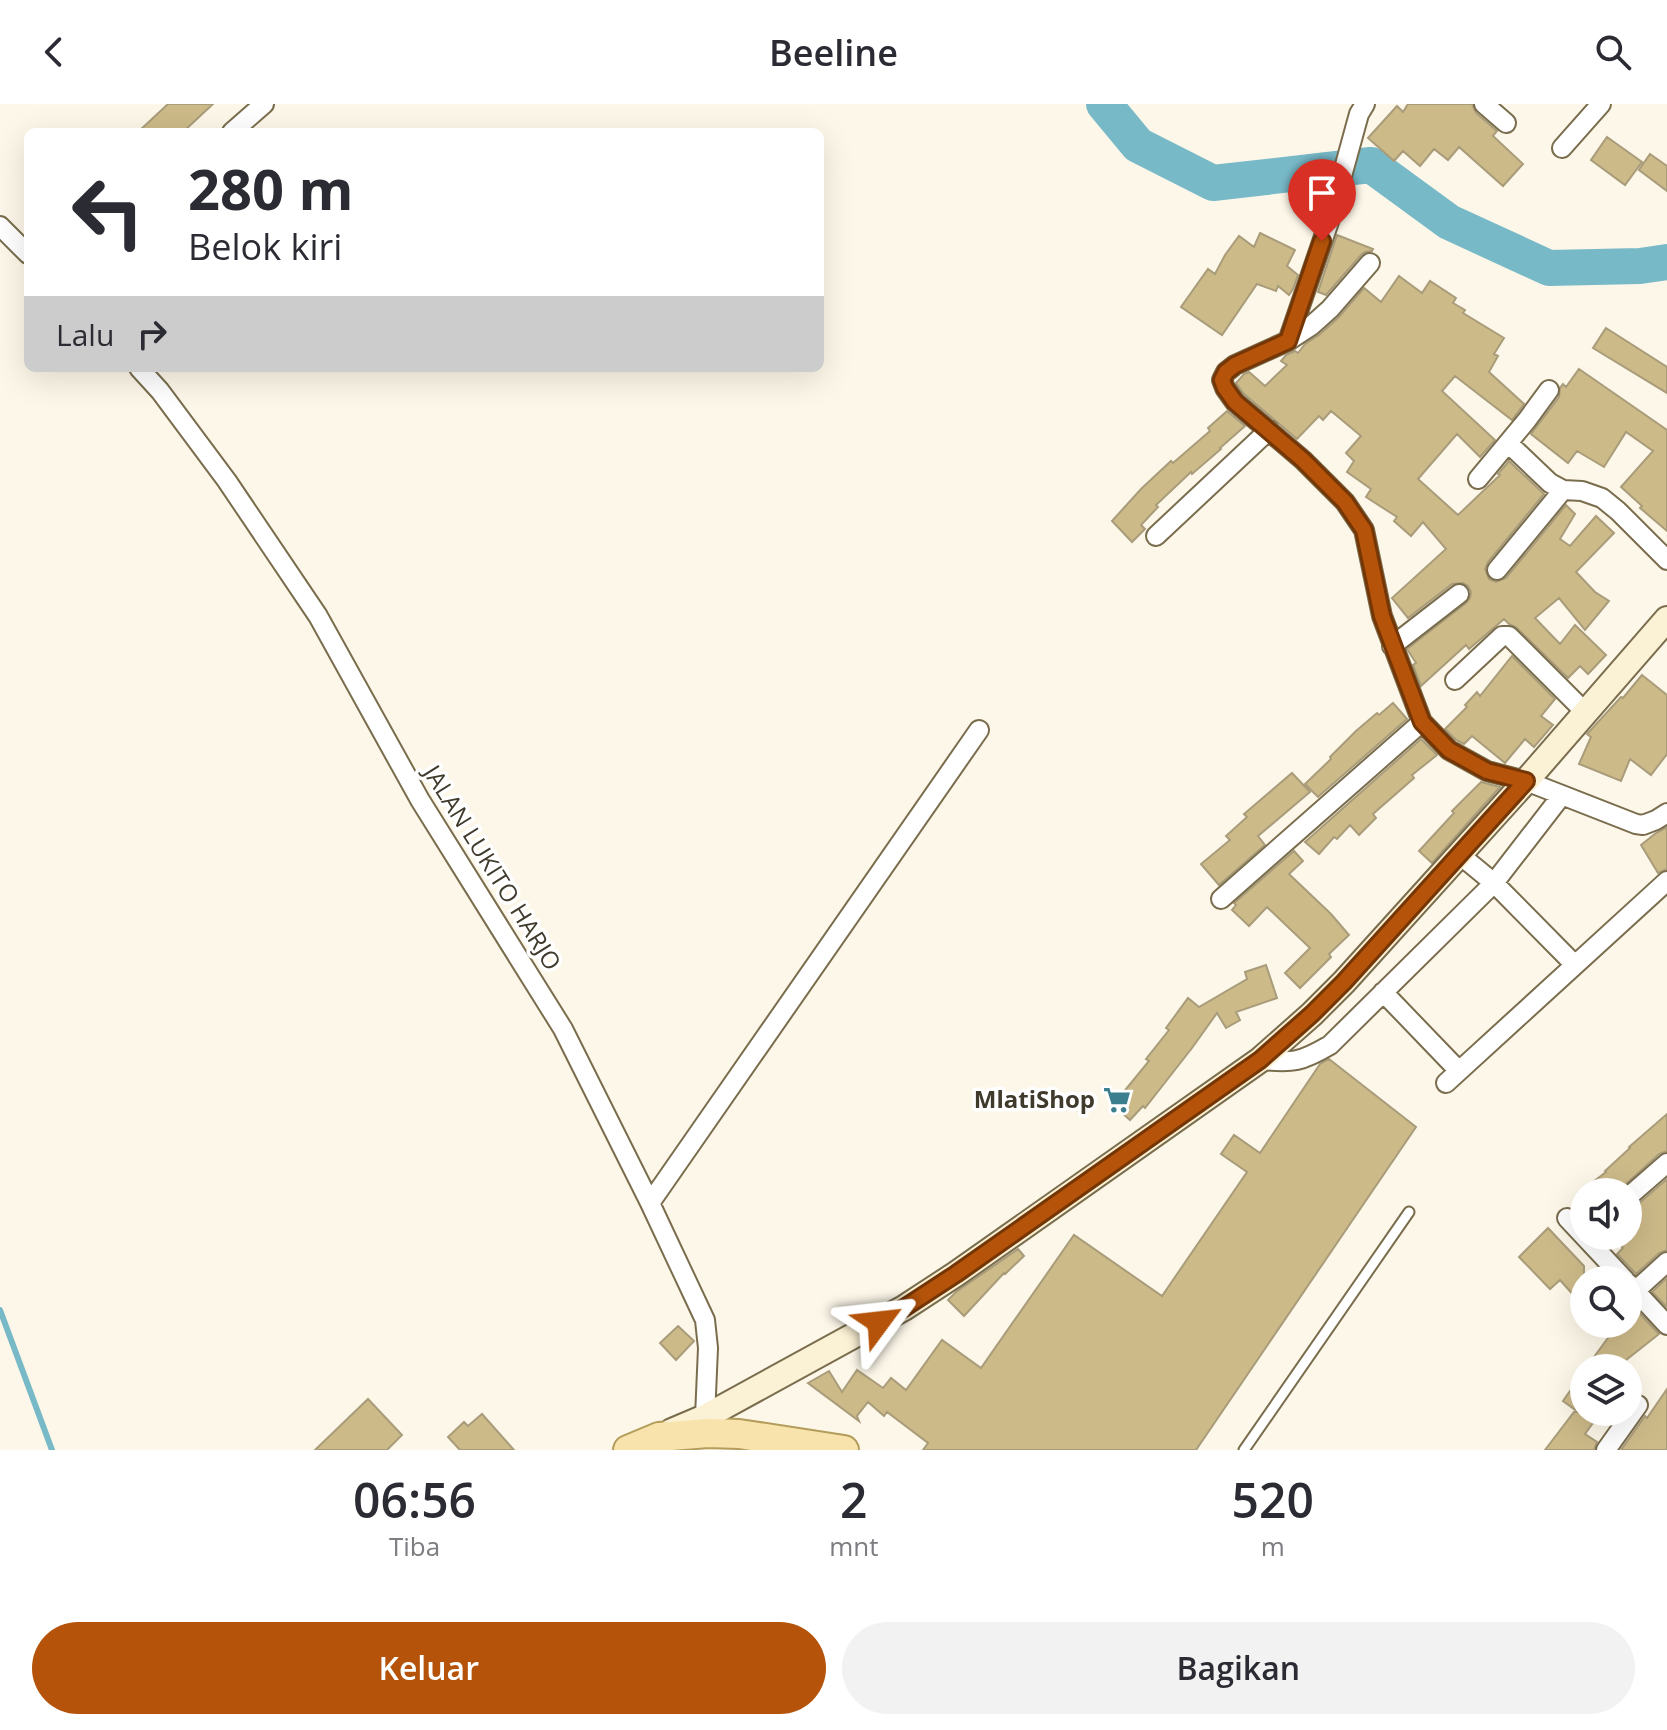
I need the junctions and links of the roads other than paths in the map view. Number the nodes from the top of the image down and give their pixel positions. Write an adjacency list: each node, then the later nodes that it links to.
1 (264, 104): 6 (street)
2 (1365, 104): 11 (street)
3 (1484, 104): 5 (street)
4 (1601, 104): 7 (street)
5 (1506, 123)
6 (237, 128)
7 (1562, 148)
8 (0, 226): 9 (street)
9 (24, 250)
10 (1370, 263): 11 (street)
11 (1288, 341): 14 (street)
12 (143, 372): 40 (street, JALAN LUKITO HARJO)
13 (1549, 390): 15 (street)
14 (1269, 430): 18 (street); 23 (street)
15 (1509, 444): 16 (street); 17 (street)
16 (1478, 479)
17 (1563, 490): 19 (street); 20 (street)
18 (1156, 536)
19 (1667, 560)
20 (1497, 570)
21 (1459, 594): 23 (street)
22 (1667, 619): 25 (main road)
23 (1392, 646): 26 (street)
24 (1455, 680): 25 (street)
25 (1586, 713): 28 (main road)
26 (1422, 722): 28 (street); 34 (street)
27 (979, 730): 40 (street)
28 (1526, 781): 29 (street); 31 (main road)
29 (1562, 795): 30 (street); 33 (street)
30 (1667, 813)
31 (1460, 855): 33 (street); 37 (main road)
32 (1667, 881): 35 (street)
33 (1494, 883): 35 (street); 36 (street)
34 (1221, 899)
35 (1575, 965): 36 (street)
36 (1383, 992): 37 (street)
37 (1260, 1060): 50 (main road)
38 (1667, 1163): 39 (street)
39 (1642, 1185)
40 (650, 1203): 50 (street, JALAN LUKITO HARJO)
41 (1409, 1212): 54 (lane)
42 (1567, 1218): 43 (street)
43 (1570, 1221)
44 (1597, 1250): 46 (street)
45 (1667, 1262): 47 (street)
46 (1612, 1266)
47 (1642, 1277)
48 (1642, 1299): 49 (street)
49 (1667, 1325)
50 (706, 1425): 52 (main road); 53 (main road)
51 (1623, 1426): 55 (street)
52 (628, 1450)
53 (844, 1450)
54 (1244, 1450)
55 (1606, 1450)

